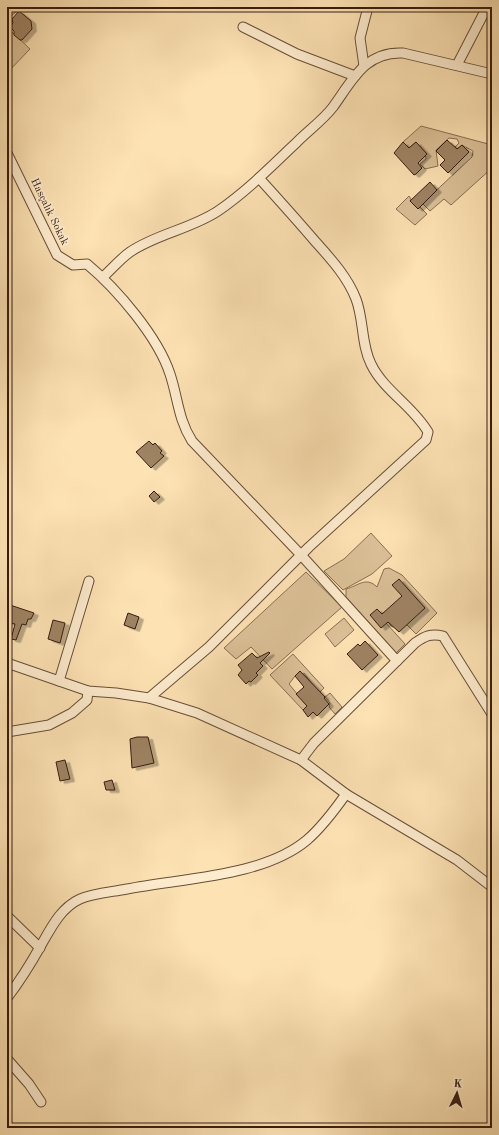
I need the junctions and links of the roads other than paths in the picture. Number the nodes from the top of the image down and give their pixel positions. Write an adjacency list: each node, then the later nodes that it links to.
1 (368, 7): 5 (street)
2 (487, 7): 4 (street)
3 (243, 27): 7 (street)
4 (457, 65): 5 (street); 6 (street)
5 (364, 66): 7 (street)
6 (492, 74)
7 (355, 76): 9 (street)
8 (7, 153): 10 (street, Hasçalık Sokak)
9 (260, 178): 10 (street); 11 (street)
10 (103, 277): 11 (street, Hasçalık Sokak)
11 (302, 556): 13 (street, Hasçalık Sokak); 17 (street)
12 (88, 581): 15 (street)
13 (397, 661): 18 (street); 20 (street)
14 (7, 663): 15 (street)
15 (59, 681): 16 (street)
16 (88, 691): 17 (street); 19 (street)
17 (148, 698): 20 (street)
18 (492, 714)
19 (7, 732)
20 (301, 760): 21 (street)
21 (346, 794): 22 (street); 24 (street)
22 (492, 887)
23 (7, 916): 24 (street)
24 (40, 948): 25 (street)
25 (7, 998)
26 (7, 1059): 27 (street)
27 (41, 1102)

